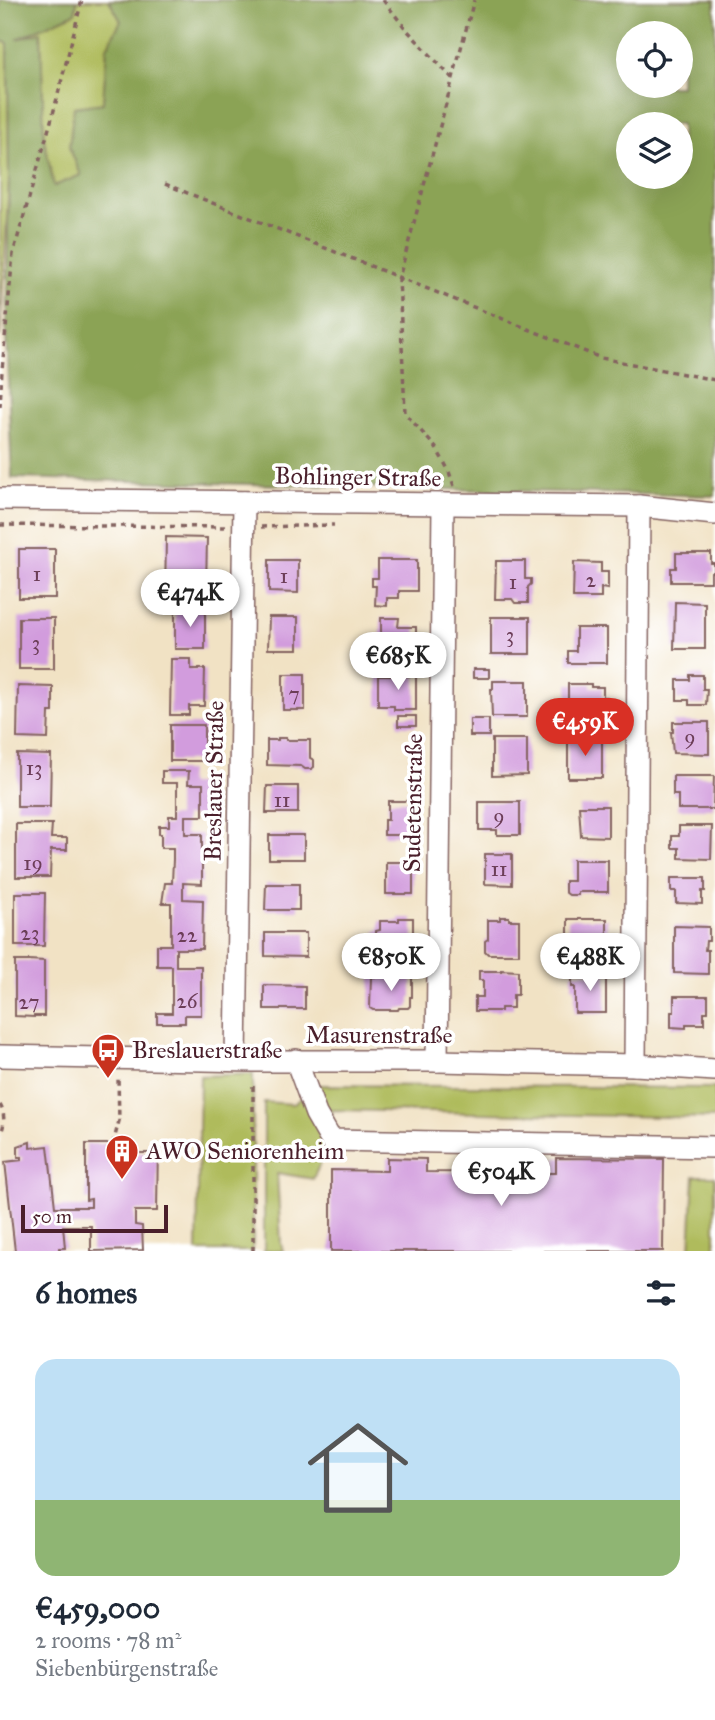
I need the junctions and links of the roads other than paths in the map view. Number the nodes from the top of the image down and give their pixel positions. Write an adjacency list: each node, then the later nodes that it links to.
1 (0, 499): 2 (street, Bohlinger Straße)
2 (244, 502): 3 (street, Bohlinger Straße); 8 (street, Breslauer Straße)
3 (452, 504): 4 (street, Bohlinger Straße); 9 (street, Sudetenstraße)
4 (639, 506): 5 (street, Bohlinger Straße); 10 (street)
5 (715, 514)
6 (0, 1056): 8 (street, Masurenstraße)
7 (296, 1060): 8 (street, Masurenstraße); 9 (street, Masurenstraße); 12 (street)
8 (245, 1061)
9 (437, 1061): 10 (street, Masurenstraße)
10 (635, 1065): 11 (street, Masurenstraße)
11 (715, 1070)
12 (715, 1147)

